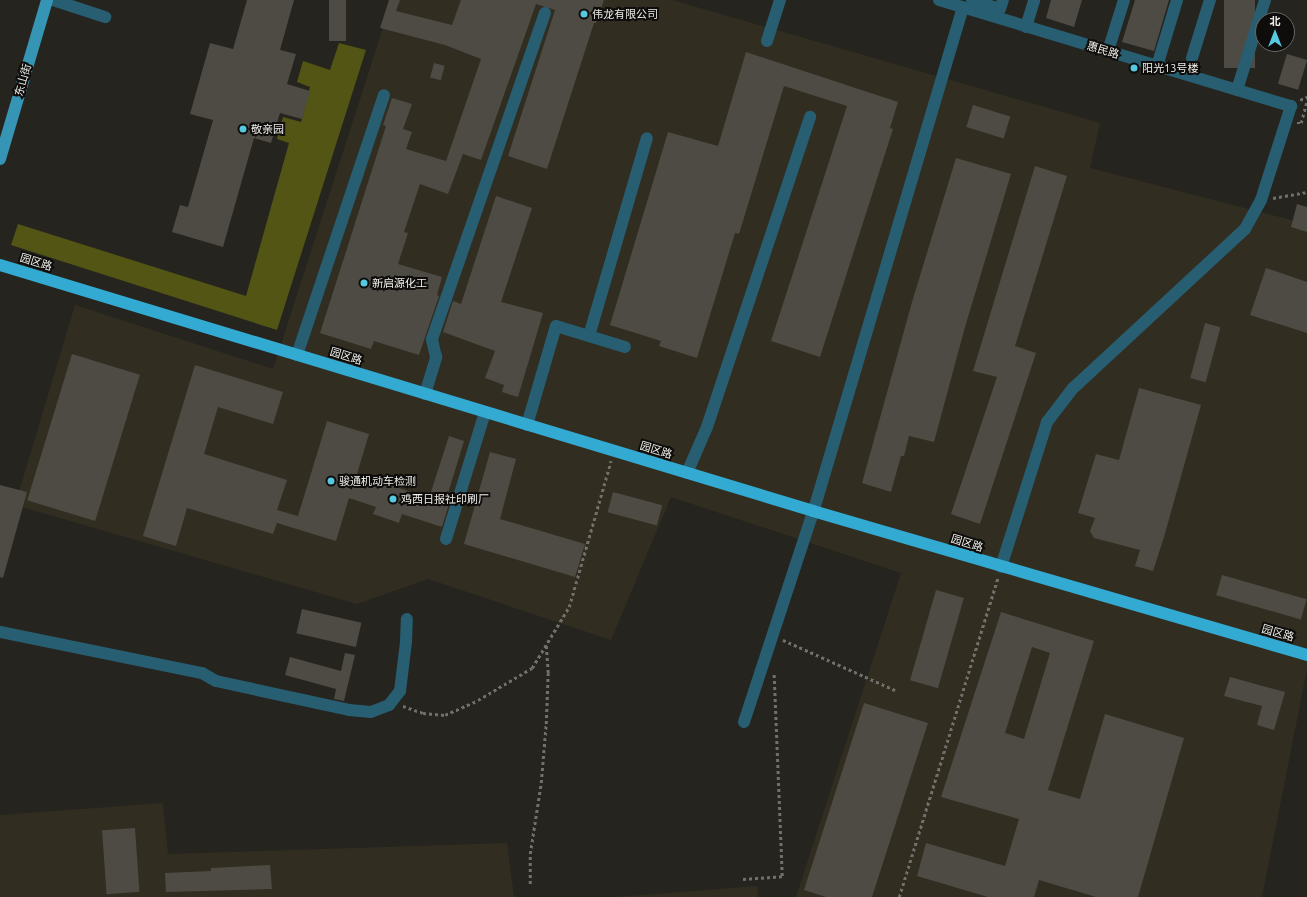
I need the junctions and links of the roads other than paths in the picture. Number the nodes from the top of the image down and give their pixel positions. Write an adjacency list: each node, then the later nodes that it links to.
1 (47, 0): 23 (main road, 东山街)
2 (53, 0): 13 (street)
3 (780, 0): 15 (street)
4 (939, 0): 11 (street, 惠民路)
5 (1003, 0): 11 (street)
6 (1034, 0): 14 (street)
7 (1124, 0): 16 (street)
8 (1177, 0): 18 (street)
9 (1210, 0): 17 (street)
10 (1265, 0): 19 (street)
11 (960, 3): 14 (street, 惠民路); 32 (street)
12 (545, 13): 28 (street)
13 (106, 17)
14 (1026, 27): 16 (street, 惠民路)
15 (767, 41)
16 (1108, 51): 18 (street, 惠民路)
17 (1192, 58)
18 (1157, 66): 19 (street, 惠民路)
19 (1237, 90): 34 (street, 惠民路)
20 (384, 95): 27 (street)
21 (810, 117): 31 (street)
22 (647, 138): 25 (street)
23 (0, 159)
24 (0, 265): 27 (highway, 园区路)
25 (589, 336): 26 (street); 30 (street)
26 (625, 347)
27 (297, 355): 28 (highway, 园区路)
28 (425, 394): 29 (highway, 园区路)
29 (485, 412): 30 (highway, 园区路); 33 (street)
30 (527, 424): 31 (highway, 园区路)
31 (686, 473): 32 (highway, 园区路)
32 (813, 511): 34 (highway, 园区路); 38 (street)
33 (446, 539)
34 (1001, 567): 37 (highway, 园区路)
35 (407, 619): 36 (street)
36 (0, 632)
37 (1307, 655)
38 (744, 722)

